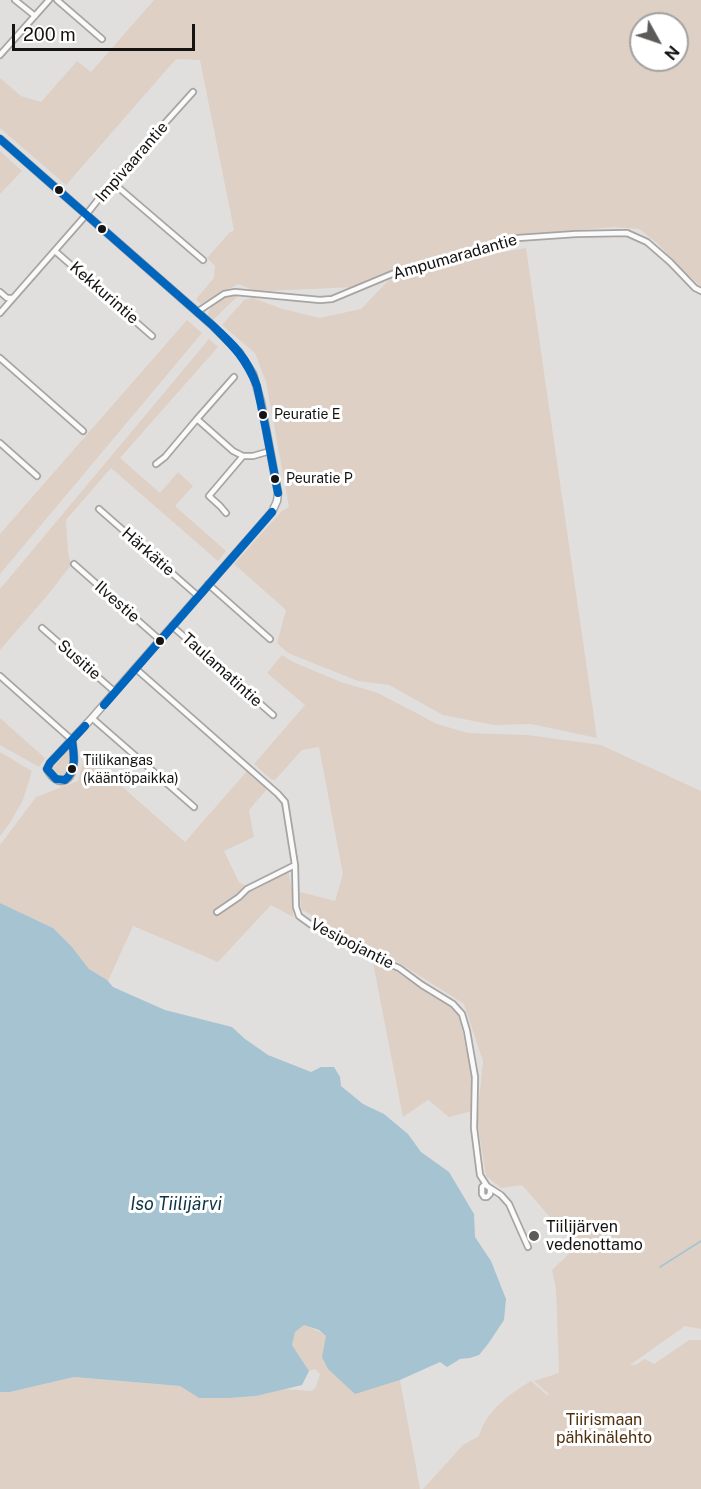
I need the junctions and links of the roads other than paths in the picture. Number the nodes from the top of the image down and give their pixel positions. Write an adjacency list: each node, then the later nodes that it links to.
1 (15, 0): 4 (street)
2 (49, 0): 4 (street)
3 (57, 0): 5 (street)
4 (35, 16): 6 (street)
5 (102, 39)
6 (0, 56)
7 (193, 92): 9 (street, Impivaarantie)
8 (0, 139): 10 (street)
9 (112, 182): 10 (street, Impivaarantie); 12 (street)
10 (86, 215): 11 (street, Impivaarantie); 16 (street)
11 (56, 251): 15 (street, Impivaarantie); 18 (street, Kekkurintie)
12 (203, 260)
13 (701, 291): 16 (street, Ampumaradantie)
14 (0, 292): 15 (street)
15 (13, 298): 17 (street, Impivaarantie)
16 (197, 312): 24 (street)
17 (0, 313)
18 (152, 336)
19 (0, 358): 22 (street)
20 (234, 377): 21 (street)
21 (197, 419): 25 (street); 26 (street)
22 (82, 431)
23 (0, 443): 27 (street)
24 (270, 451): 25 (street); 31 (street)
25 (243, 456): 29 (street)
26 (156, 464)
27 (37, 476)
28 (99, 509): 32 (street, Härkätie)
29 (226, 513)
30 (74, 564): 36 (street, Ilvestie)
31 (208, 584): 32 (street); 35 (street)
32 (198, 596): 33 (street)
33 (172, 626): 36 (street); 40 (street, Taulamatintie)
34 (42, 628): 39 (street, Susitie)
35 (270, 639)
36 (160, 640): 37 (street)
37 (135, 668): 39 (street); 44 (street, Vesipojantie)
38 (0, 676): 42 (street)
39 (115, 692): 41 (street)
40 (273, 715)
41 (92, 718): 42 (street); 43 (street)
42 (72, 740): 42 (street)
43 (194, 807)
44 (295, 865): 45 (street); 46 (street, Vesipojantie)
45 (217, 912)
46 (485, 1184): 47 (street, Vesipojantie); 47 (street, Vesipojantie)
47 (490, 1189): 48 (street, Vesipojantie)
48 (528, 1247)

